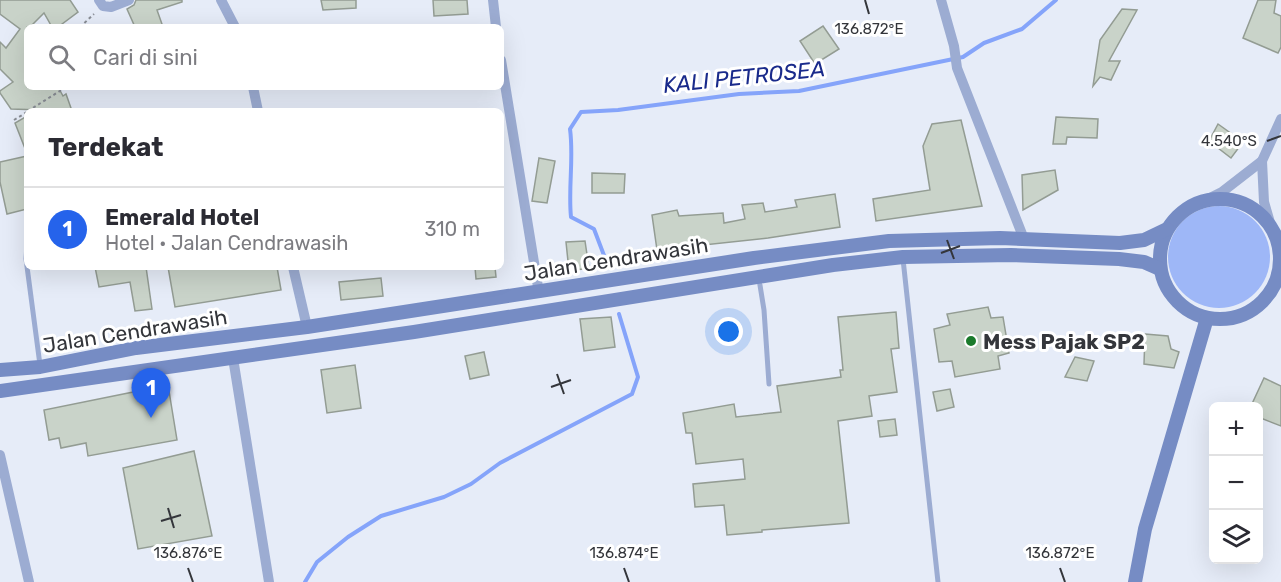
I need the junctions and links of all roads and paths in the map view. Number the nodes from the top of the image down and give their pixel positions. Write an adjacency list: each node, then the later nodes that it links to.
1 (129, 0): 5 (street)
2 (221, 0): 7 (street)
3 (493, 0): 8 (street)
4 (941, 0): 21 (street)
5 (101, 3): 6 (path)
6 (83, 24)
7 (233, 24)
8 (496, 24)
9 (504, 78): 29 (street)
10 (61, 90): 12 (path)
11 (254, 90): 13 (street)
12 (32, 108)
13 (257, 108)
14 (24, 113): 16 (path)
15 (1281, 119): 17 (street)
16 (14, 120)
17 (1262, 161): 18 (street); 19 (street)
18 (1204, 201): 19 (main road, Jalan Cendrawasih); 20 (main road, Jalan Cendrawasih)
19 (1271, 226): 22 (main road, Jalan Cendrawasih)
20 (1167, 229): 21 (main road, Jalan Cendrawasih); 24 (main road, Jalan Cendrawasih)
21 (1024, 239): 29 (main road, Jalan Cendrawasih)
22 (1280, 247): 28 (main road, Jalan Cendrawasih)
23 (903, 257): 24 (main road, Jalan Cendrawasih); 27 (main road, Jalan Cendrawasih); 40 (lane)
24 (1160, 269): 30 (main road, Jalan Cendrawasih)
25 (27, 270): 33 (lane)
26 (294, 270): 31 (street)
27 (759, 279): 32 (main road, Jalan Cendrawasih); 35 (lane)
28 (1276, 289): 30 (main road, Jalan Cendrawasih)
29 (539, 293): 31 (main road, Jalan Cendrawasih)
30 (1207, 318): 41 (main road)
31 (307, 327): 33 (main road, Jalan Cendrawasih)
32 (233, 358): 36 (main road, Jalan Cendrawasih); 39 (street)
33 (40, 367): 34 (main road, Jalan Cendrawasih)
34 (0, 370)
35 (769, 384)
36 (0, 391)
37 (0, 455): 38 (street)
38 (29, 582)
39 (269, 582)
40 (939, 582)
41 (1135, 582)

